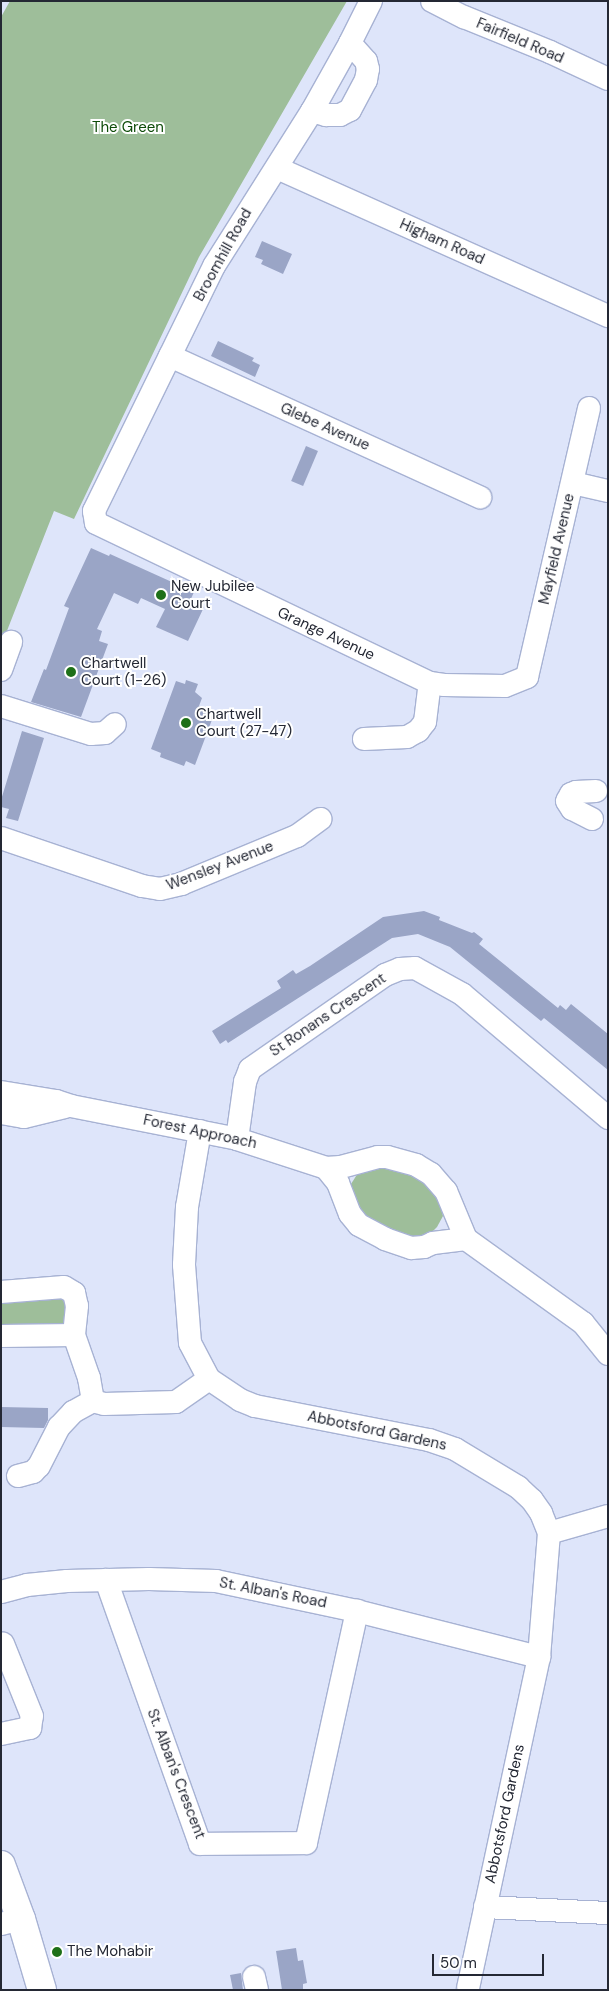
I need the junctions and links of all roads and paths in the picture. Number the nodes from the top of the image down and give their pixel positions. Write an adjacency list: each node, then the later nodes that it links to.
1 (371, 1): 3 (street, Broomhill Road)
2 (441, 3): 4 (street, Fairfield Road)
3 (350, 43): 5 (street, Broomhill Road); 5 (street)
4 (608, 79)
5 (312, 112): 6 (street, Broomhill Road)
6 (277, 168): 7 (street, Higham Road); 8 (street, Broomhill Road)
7 (608, 316)
8 (170, 356): 12 (street, Glebe Avenue); 13 (street, Broomhill Road)
9 (588, 408): 10 (street, Mayfield Avenue)
10 (573, 484): 11 (street); 17 (street, Mayfield Avenue)
11 (608, 491)
12 (480, 497)
13 (94, 518): 16 (street, Grange Avenue)
14 (11, 642): 15 (street)
15 (1, 670)
16 (430, 683): 17 (street, Grange Avenue); 20 (street)
17 (516, 683)
18 (1, 706): 19 (street)
19 (115, 724)
20 (364, 739)
21 (602, 788): 23 (street)
22 (320, 819): 24 (street, Wensley Avenue)
23 (600, 824)
24 (1, 838)
25 (1, 1092): 26 (street, Forest Approach)
26 (71, 1106): 27 (street, Forest Approach); 29 (street, Forest Approach)
27 (1, 1113)
28 (608, 1118): 30 (street, St Ronans Crescent)
29 (200, 1131): 30 (street, Forest Approach); 37 (street, Abbotsford Gardens)
30 (237, 1139): 31 (street, Forest Approach)
31 (326, 1168): 32 (street); 32 (street, Forest Approach)
32 (466, 1240): 36 (street)
33 (1, 1292): 34 (street)
34 (74, 1334): 35 (street); 38 (street)
35 (1, 1336)
36 (608, 1354)
37 (209, 1379): 38 (street); 41 (street, Abbotsford Gardens)
38 (92, 1402): 39 (street)
39 (18, 1476)
40 (608, 1516): 41 (street)
41 (549, 1533): 46 (street, Abbotsford Gardens)
42 (106, 1580): 43 (street, St. Alban's Road); 44 (street, St. Alban's Road); 44 (street, St. Alban's Crescent)
43 (1, 1592)
44 (357, 1611): 46 (street, St. Alban's Road)
45 (3, 1644): 47 (street)
46 (539, 1657): 49 (street, Abbotsford Gardens)
47 (1, 1734)
48 (1, 1865): 51 (main road)
49 (485, 1907): 50 (street); 52 (street, Abbotsford Gardens)
50 (608, 1913)
51 (11, 1922): 53 (main road)
52 (468, 1987)
53 (42, 1990)

